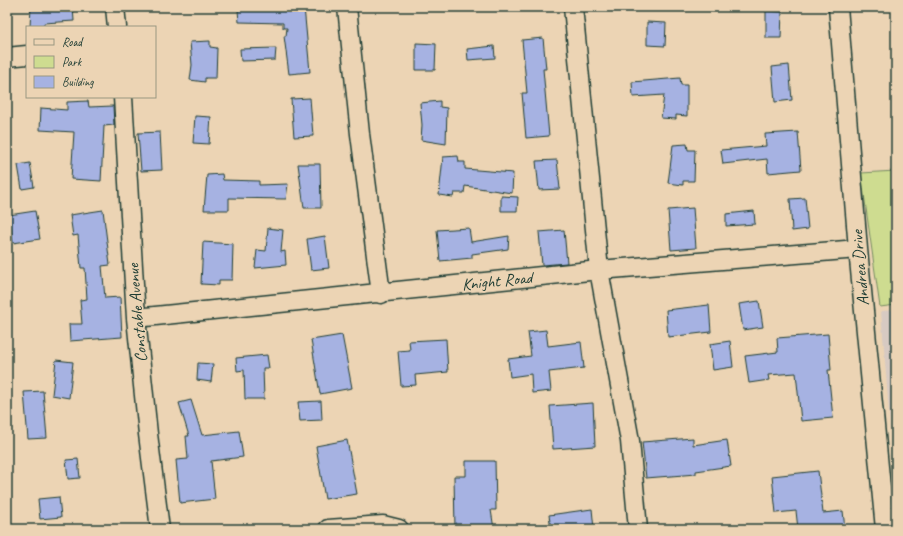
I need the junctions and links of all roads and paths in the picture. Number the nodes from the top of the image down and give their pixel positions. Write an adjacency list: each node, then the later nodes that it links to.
1 (115, 7): 5 (street)
2 (348, 7): 11 (street)
3 (574, 7): 10 (street)
4 (838, 7): 9 (street, Andrea Drive)
5 (117, 26)
6 (26, 55): 7 (street)
7 (7, 57)
8 (122, 98): 12 (street, Constable Avenue)
9 (858, 249): 10 (street, Knight Road); 17 (street, Andrea Drive)
10 (599, 270): 11 (street, Knight Road); 16 (street)
11 (381, 294): 12 (street, Knight Road)
12 (136, 318): 13 (street, Constable Avenue)
13 (160, 529)
14 (328, 529): 15 (street)
15 (399, 529)
16 (638, 529)
17 (885, 529)

